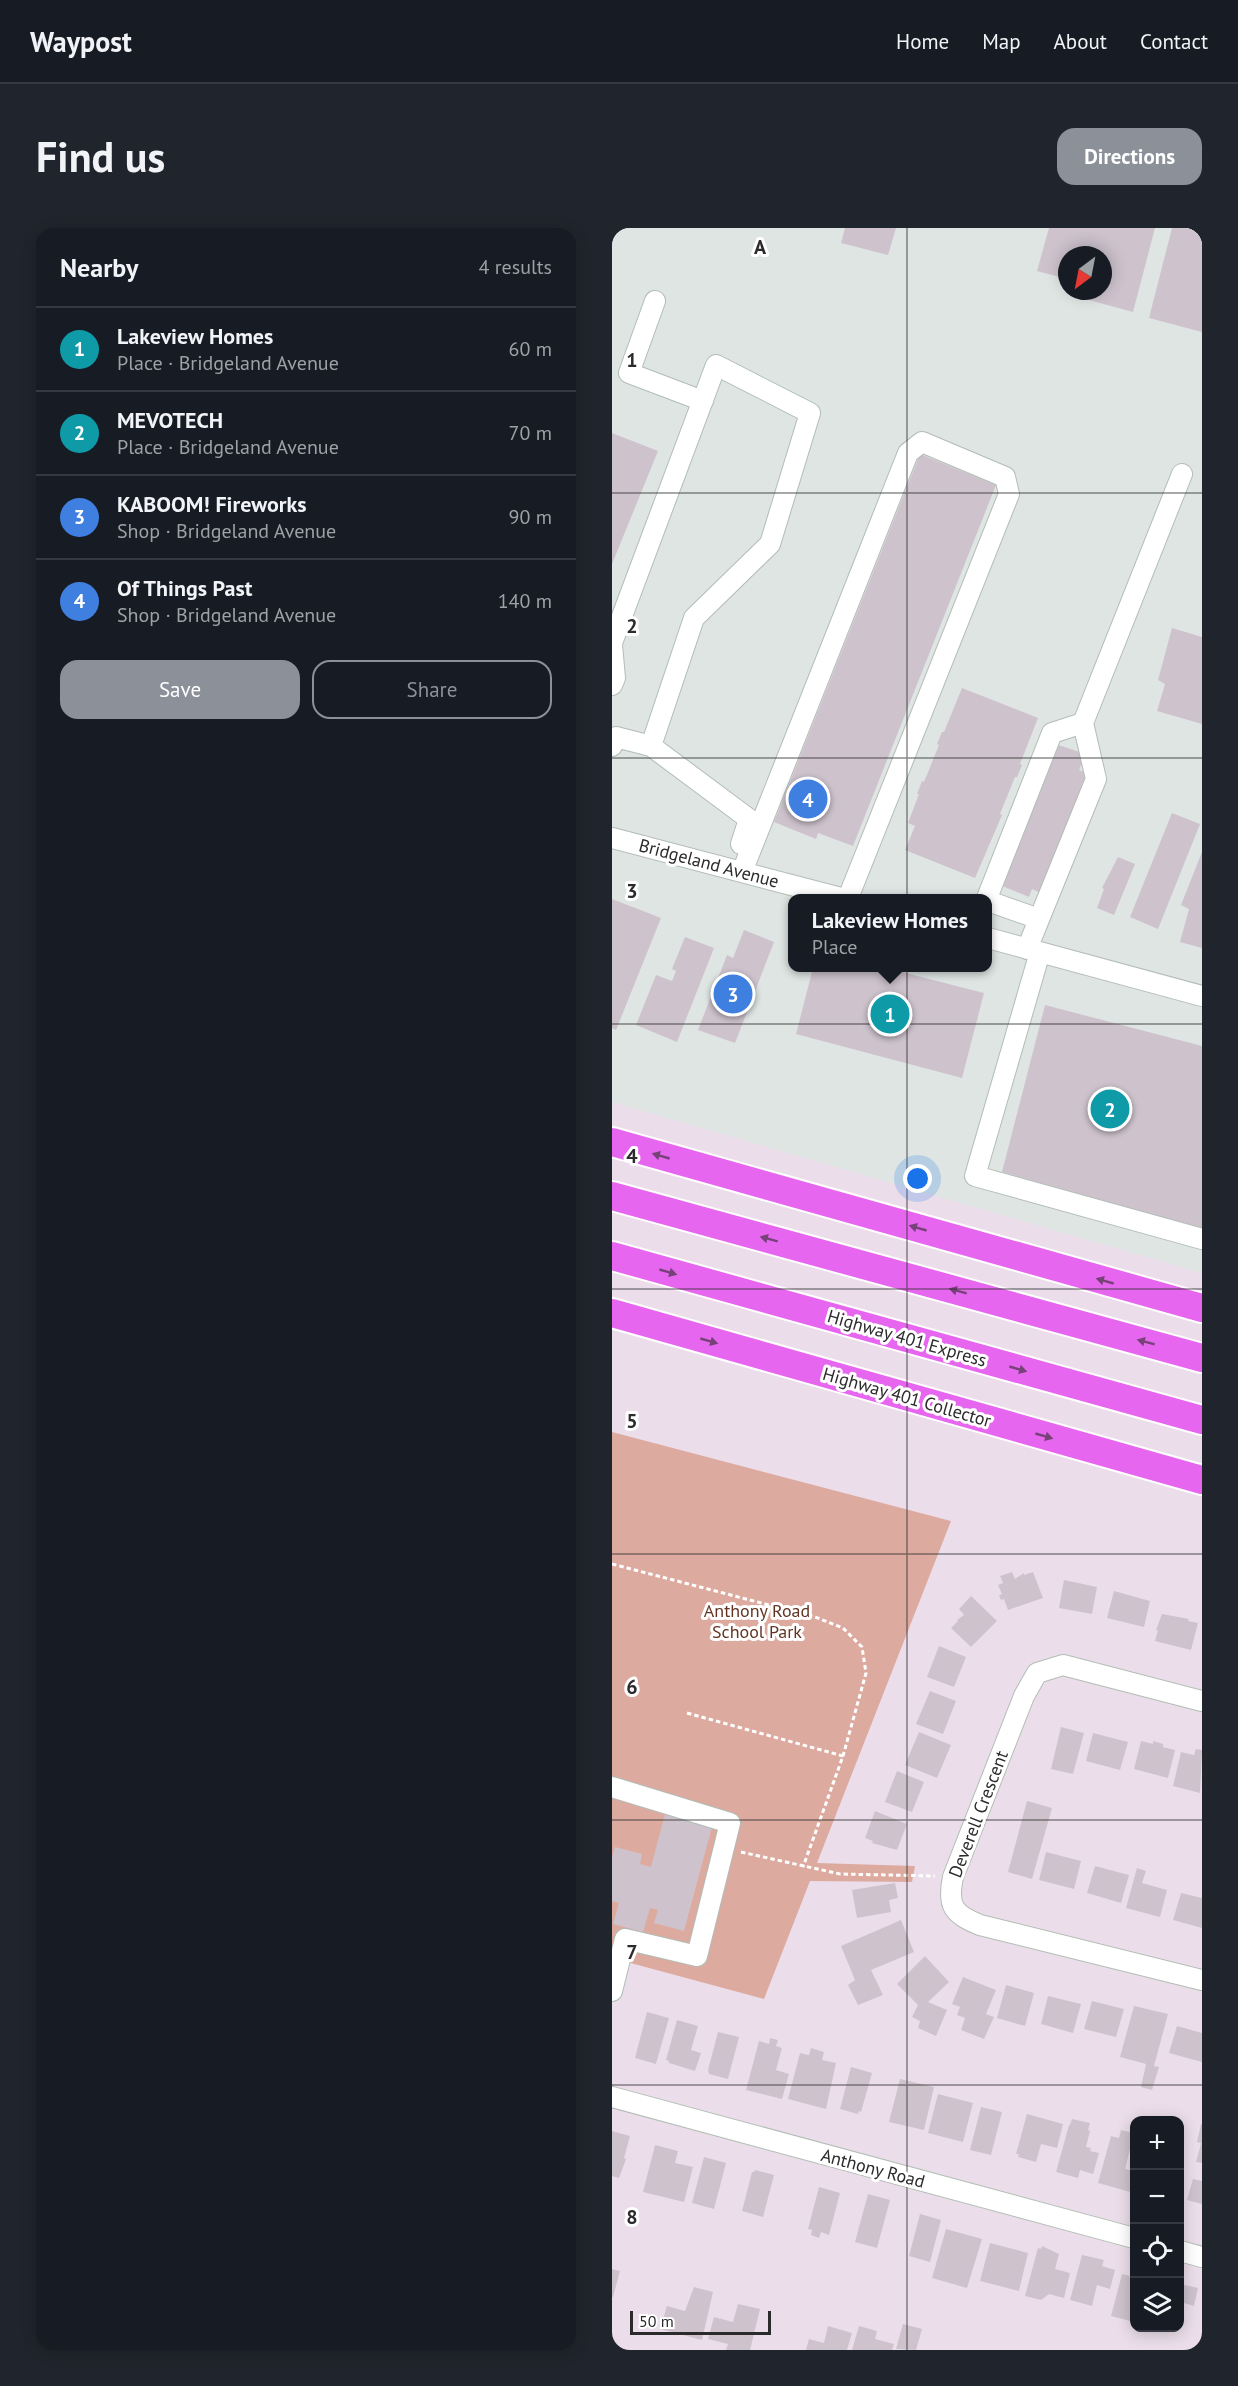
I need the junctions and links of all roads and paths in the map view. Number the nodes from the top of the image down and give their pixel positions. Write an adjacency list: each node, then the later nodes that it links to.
1 (655, 302): 2 (street)
2 (703, 401): 4 (street); 8 (street)
3 (1182, 474): 6 (street)
4 (612, 644): 5 (street)
5 (612, 686)
6 (1083, 723): 13 (street); 15 (street)
7 (612, 746): 8 (street)
8 (651, 746): 10 (street)
9 (612, 838): 10 (street, Bridgeland Avenue)
10 (738, 871): 11 (street, Bridgeland Avenue); 12 (street)
11 (826, 894)
12 (850, 894)
13 (989, 894)
14 (992, 902): 15 (street)
15 (1039, 919): 17 (street)
16 (992, 939): 17 (street)
17 (1033, 950): 18 (street); 21 (street)
18 (1202, 996)
19 (612, 1142): 23 (highway, one-way to 19)
20 (612, 1196): 25 (highway, one-way to 20)
21 (1202, 1239)
22 (612, 1256): 26 (highway, Highway 401 Express, one-way to 26)
23 (1202, 1308)
24 (612, 1313): 27 (highway, Highway 401 Collector, one-way to 27)
25 (1202, 1358)
26 (1202, 1420)
27 (1202, 1480)
28 (612, 1564): 31 (path)
29 (1202, 1701): 35 (street, Deverell Crescent)
30 (687, 1713): 31 (path)
31 (843, 1756): 34 (path)
32 (612, 1787): 33 (street)
33 (724, 1847): 34 (path); 37 (street)
34 (803, 1867): 35 (path)
35 (953, 1878): 36 (street, Deverell Crescent)
36 (1202, 1980)
37 (612, 1991)
38 (612, 2097): 39 (street, Anthony Road)
39 (1130, 2237)
40 (1184, 2252): 41 (street)
41 (1202, 2257)

